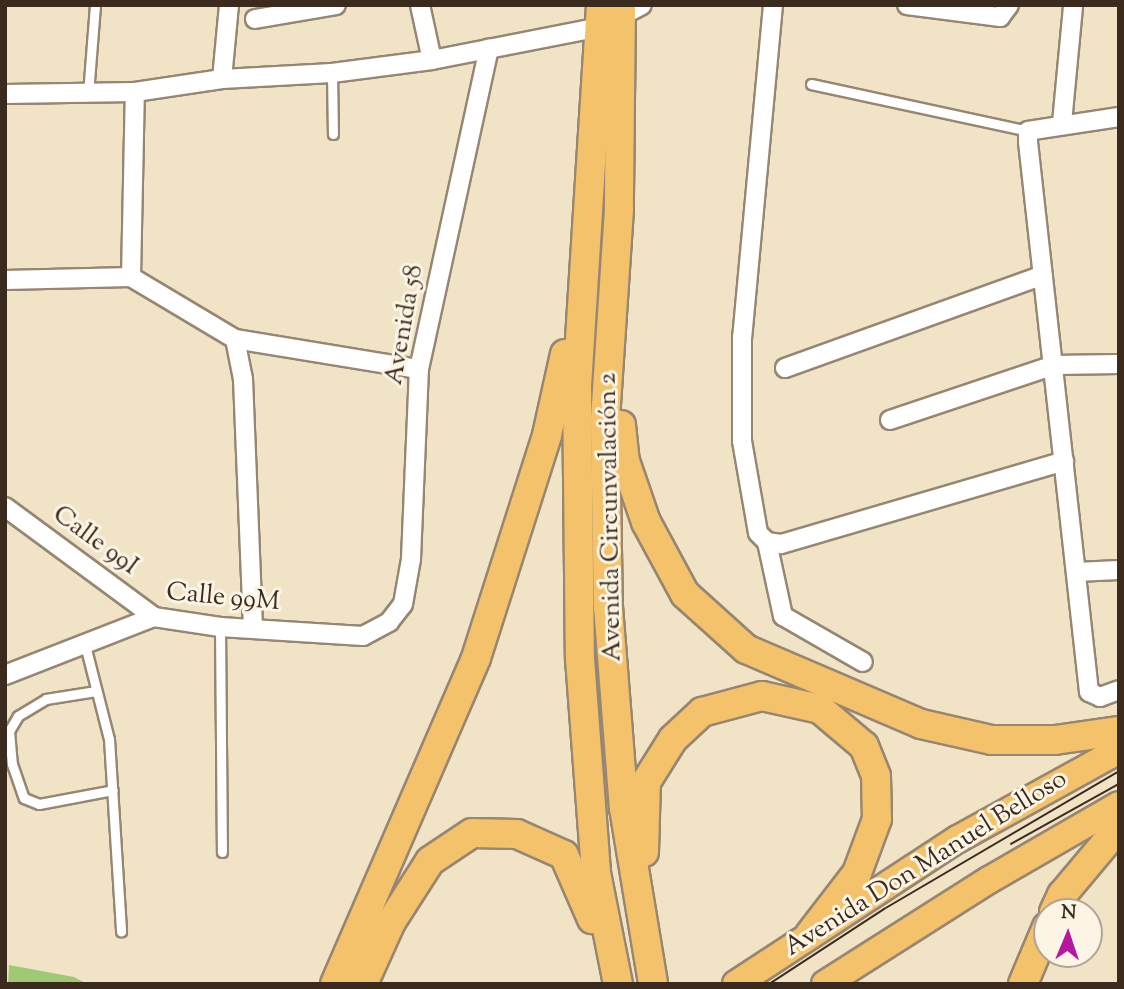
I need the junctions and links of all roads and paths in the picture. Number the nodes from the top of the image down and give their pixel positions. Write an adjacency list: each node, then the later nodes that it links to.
1 (95, 5): 17 (lane)
2 (229, 5): 14 (street)
3 (336, 5): 10 (street)
4 (420, 5): 12 (street)
5 (773, 5): 36 (street)
6 (907, 5): 7 (street)
7 (1009, 5)
8 (1073, 7): 20 (street)
9 (617, 11): 11 (street); 23 (highway, Avenida Circunvalación 2); 27 (highway, Avenida Circunvalación 2)
10 (255, 19)
11 (489, 49): 12 (street); 32 (street, Avenida 58)
12 (432, 60): 13 (street)
13 (332, 73): 14 (street); 22 (lane)
14 (222, 79): 16 (street)
15 (811, 84): 21 (lane)
16 (135, 92): 17 (street); 25 (street)
17 (88, 93): 18 (street)
18 (5, 94)
19 (1119, 117): 20 (street)
20 (1062, 123): 21 (street)
21 (1028, 131): 24 (street)
22 (333, 134)
23 (584, 272): 59 (highway); 62 (highway, Avenida Circunvalación 2)
24 (1043, 275): 30 (street); 31 (street)
25 (131, 277): 26 (street); 28 (street)
26 (5, 280)
27 (611, 331): 48 (highway); 55 (highway, Avenida Circunvalación 2)
28 (235, 339): 32 (street); 41 (street)
29 (1119, 364): 30 (street)
30 (1054, 365): 33 (street); 34 (street)
31 (785, 368)
32 (419, 369): 42 (street, Avenida 58)
33 (890, 420)
34 (1064, 461): 36 (street); 38 (street)
35 (5, 507): 39 (street, Calle 99I)
36 (768, 542): 44 (street)
37 (1119, 570): 38 (street)
38 (1076, 572): 46 (street)
39 (154, 617): 40 (street, Calle 99M); 43 (street, Calle 99M)
40 (220, 627): 41 (street, Calle 99M); 53 (lane)
41 (253, 629): 42 (street, Calle 99M)
42 (363, 636)
43 (85, 645): 45 (street, Calle 99M); 47 (lane)
44 (863, 662)
45 (5, 675)
46 (1119, 690)
47 (96, 691): 50 (lane); 50 (lane)
48 (1119, 731)
49 (1119, 750): 57 (main road, Avenida Don Manuel Belloso)
50 (113, 790): 56 (lane)
51 (1119, 805): 65 (main road, Avenida Don Manuel Belloso)
52 (1119, 827): 54 (highway)
53 (222, 852)
54 (1061, 898)
55 (642, 915): 57 (highway); 63 (highway, Avenida Circunvalación 2)
56 (121, 932)
57 (810, 933): 64 (main road, Avenida Don Manuel Belloso)
58 (1033, 960): 66 (highway)
59 (335, 984)
60 (363, 984): 61 (highway)
61 (612, 984)
62 (618, 984)
63 (653, 984)
64 (736, 984)
65 (825, 984)
66 (1023, 984)

